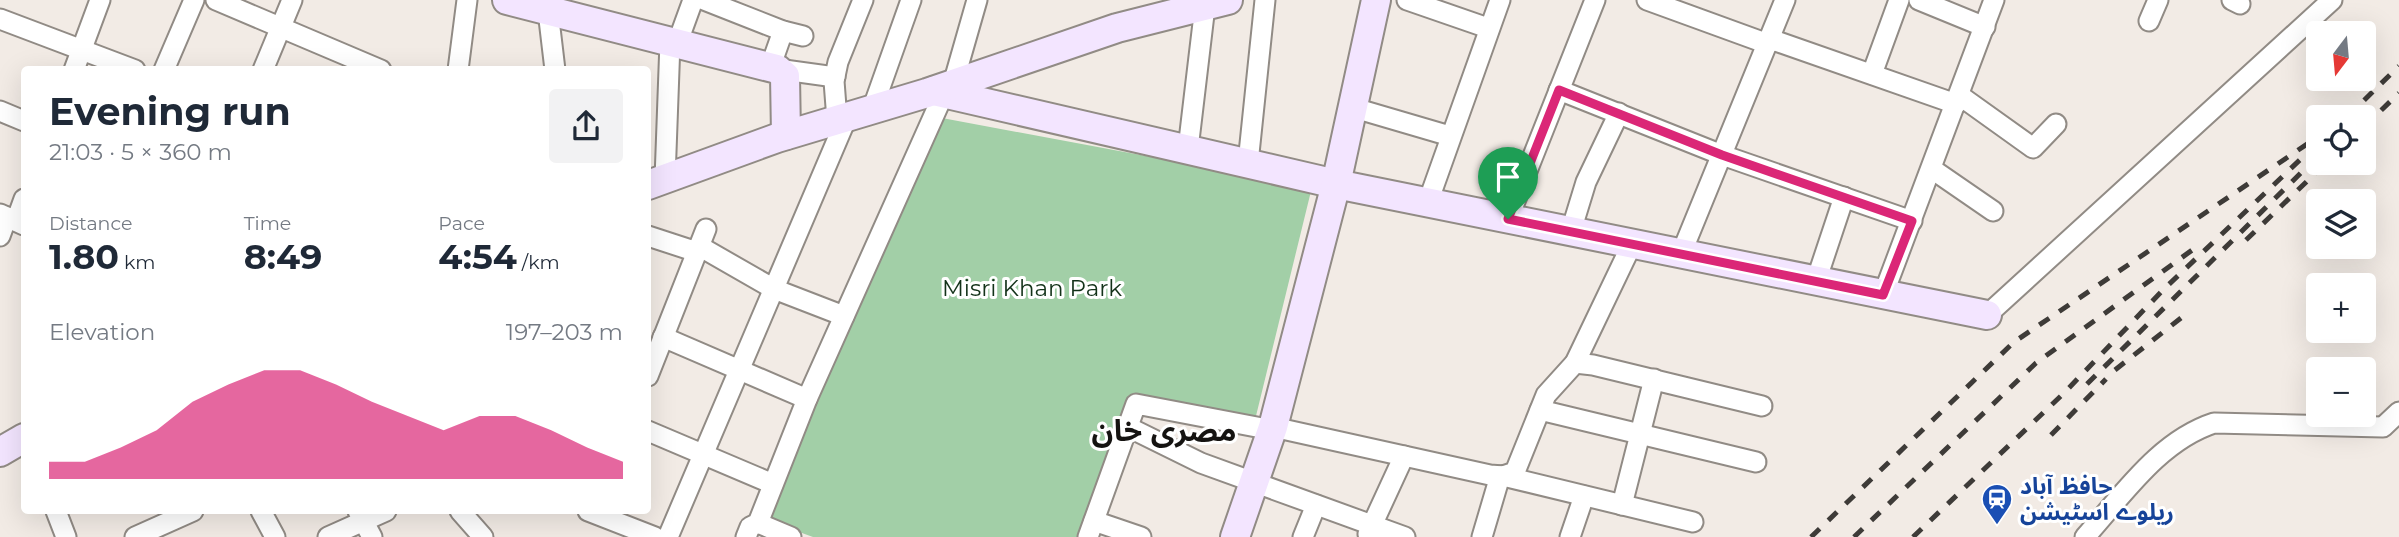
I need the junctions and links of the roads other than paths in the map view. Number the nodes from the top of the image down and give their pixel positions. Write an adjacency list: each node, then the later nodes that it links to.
1 (100, 0): 36 (street)
2 (194, 0): 39 (street)
3 (216, 0): 29 (street)
4 (292, 0): 29 (street)
5 (467, 0): 42 (street)
6 (507, 0): 26 (street)
7 (693, 0): 35 (street)
8 (704, 0): 32 (street)
9 (863, 0): 46 (street)
10 (911, 0): 53 (street)
11 (976, 0): 47 (street)
12 (1265, 0): 60 (street)
13 (1376, 0): 50 (street)
14 (1407, 0): 31 (street)
15 (1500, 0): 31 (street)
16 (1595, 0): 48 (street)
17 (1647, 0): 34 (street)
18 (1785, 0): 34 (street)
19 (1899, 0): 45 (street)
20 (1919, 0): 30 (street)
21 (1994, 0): 30 (street)
22 (2158, 0): 28 (street)
23 (2332, 0): 79 (street)
24 (1216, 3): 25 (street); 58 (street)
25 (1151, 10): 47 (street)
26 (548, 11): 35 (street); 43 (street)
27 (0, 19): 36 (street)
28 (2149, 21)
29 (280, 27): 40 (street); 41 (street)
30 (1984, 27): 49 (street)
31 (1488, 28): 57 (street)
32 (783, 31): 33 (street); 44 (street)
33 (803, 36)
34 (1769, 41): 45 (street); 59 (street)
35 (673, 43): 44 (street); 62 (street)
36 (82, 49): 37 (street); 38 (street)
37 (76, 66)
38 (125, 66)
39 (166, 66)
40 (265, 66)
41 (372, 66)
42 (459, 66)
43 (555, 66)
44 (774, 68): 46 (street); 56 (street)
45 (1872, 74): 49 (street)
46 (835, 77): 53 (street)
47 (944, 89): 53 (street); 58 (street); 80 (street)
48 (1559, 90): 52 (street); 68 (street)
49 (1958, 99): 55 (street); 61 (street)
50 (1352, 107): 57 (street); 63 (street)
51 (0, 111): 54 (street)
52 (1619, 113): 59 (street); 71 (street)
53 (852, 116): 56 (street); 77 (street)
54 (21, 120)
55 (2056, 124)
56 (786, 135): 62 (street)
57 (1450, 136): 65 (street)
58 (1188, 149): 60 (street)
59 (1722, 155): 64 (street); 75 (street)
60 (1248, 163): 63 (street)
61 (1932, 169): 67 (street); 69 (street)
62 (656, 182)
63 (1336, 184): 65 (street); 91 (street)
64 (1844, 197): 69 (street); 76 (street)
65 (1428, 202): 68 (street)
66 (21, 204): 70 (street)
67 (1993, 211)
68 (1508, 219): 71 (street)
69 (1912, 221): 78 (street)
70 (10, 223)
71 (1571, 231): 74 (street)
72 (651, 236): 73 (street)
73 (701, 242): 77 (street); 81 (street)
74 (1632, 244): 75 (street); 82 (street)
75 (1681, 254): 76 (street)
76 (1815, 281): 78 (street)
77 (774, 289): 80 (street); 84 (street)
78 (1883, 295): 79 (street)
79 (1987, 315)
80 (844, 316): 86 (street)
81 (663, 337): 83 (street); 84 (street)
82 (1575, 363): 85 (street); 88 (street)
83 (651, 368)
84 (739, 370): 86 (street); 97 (street)
85 (1654, 380): 87 (street); 94 (street)
86 (807, 399): 102 (street)
87 (1762, 406)
88 (1540, 410): 94 (street); 100 (street)
89 (2399, 412): 92 (street)
90 (1128, 427): 91 (street); 101 (street); 114 (street)
91 (1272, 429): 98 (street); 101 (street)
92 (2391, 430): 131 (street)
93 (651, 432): 97 (street)
94 (1640, 434): 99 (street); 105 (street)
95 (21, 440): 96 (street)
96 (0, 452)
97 (703, 455): 102 (street); 123 (street)
98 (1404, 456): 100 (street); 116 (street)
99 (1756, 462)
100 (1502, 476): 103 (street); 129 (street)
101 (1254, 482): 104 (street); 126 (street)
102 (773, 484): 115 (street)
103 (1584, 496): 105 (street); 130 (street)
104 (1316, 505): 116 (street); 127 (street)
105 (1622, 505): 112 (street)
106 (57, 514): 117 (street)
107 (186, 514): 118 (street)
108 (263, 514): 119 (street)
109 (381, 514): 113 (street)
110 (463, 514): 121 (street)
111 (596, 514): 122 (street)
112 (1693, 522)
113 (365, 524): 120 (street)
114 (1091, 529): 125 (street)
115 (752, 530): 124 (street)
116 (1370, 531): 128 (street)
117 (66, 537)
118 (135, 537)
119 (275, 537)
120 (328, 537)
121 (483, 537)
122 (654, 537)
123 (668, 537)
124 (791, 537)
125 (1141, 537)
126 (1235, 537)
127 (1303, 537)
128 (1405, 537)
129 (1482, 537)
130 (1570, 537)
131 (2084, 537)

